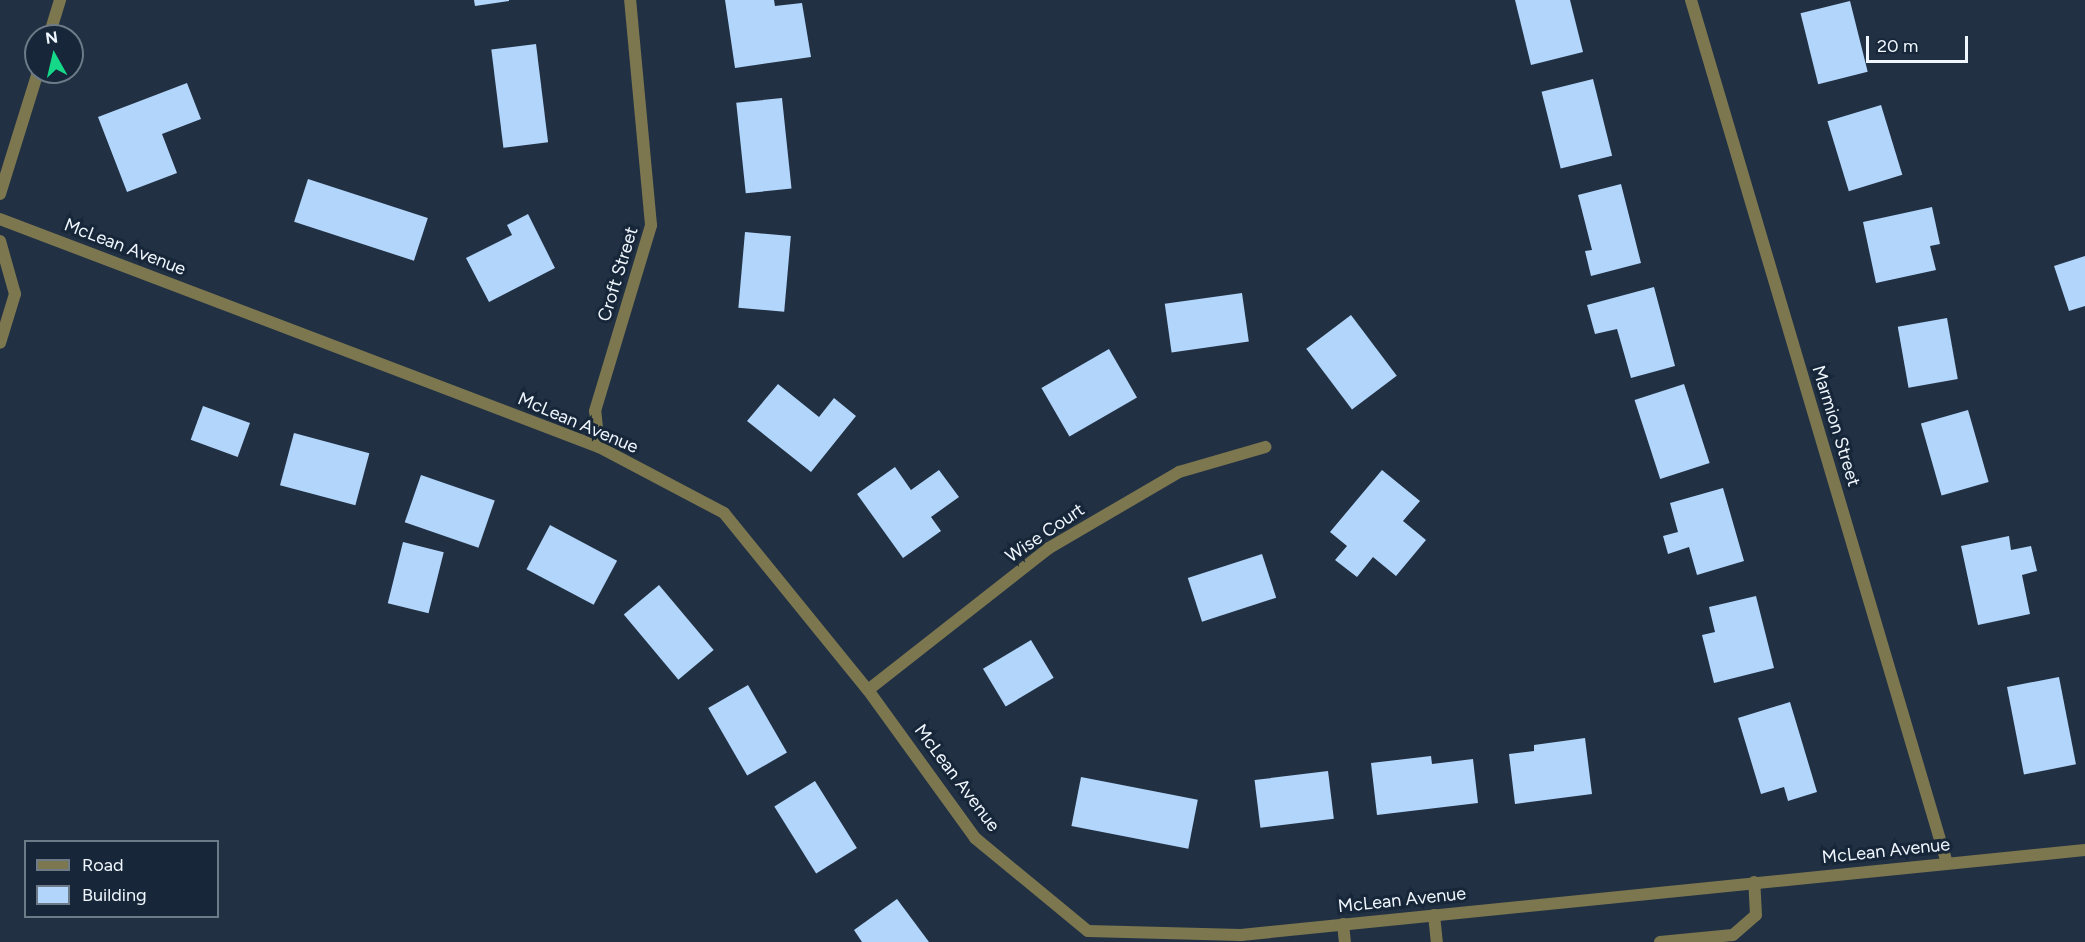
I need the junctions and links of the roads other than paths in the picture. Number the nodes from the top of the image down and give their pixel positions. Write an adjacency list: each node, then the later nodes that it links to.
1 (60, 0): 4 (street)
2 (630, 0): 10 (street, Croft Street)
3 (1691, 0): 14 (street, Marmion Street)
4 (53, 24)
5 (34, 84): 6 (street)
6 (0, 194)
7 (0, 219): 10 (street, McLean Avenue)
8 (0, 241): 9 (street)
9 (0, 344)
10 (599, 447): 12 (street, McLean Avenue)
11 (1265, 447): 12 (street, Wise Court)
12 (868, 690): 18 (street, McLean Avenue)
13 (2085, 850): 14 (street, McLean Avenue)
14 (1947, 863): 15 (street, McLean Avenue)
15 (1754, 882): 16 (street, McLean Avenue); 21 (street)
16 (1434, 915): 17 (street, McLean Avenue); 20 (street)
17 (1342, 924): 18 (street, McLean Avenue); 19 (street)
18 (1252, 938)
19 (1345, 942)
20 (1437, 942)
21 (1660, 942)

